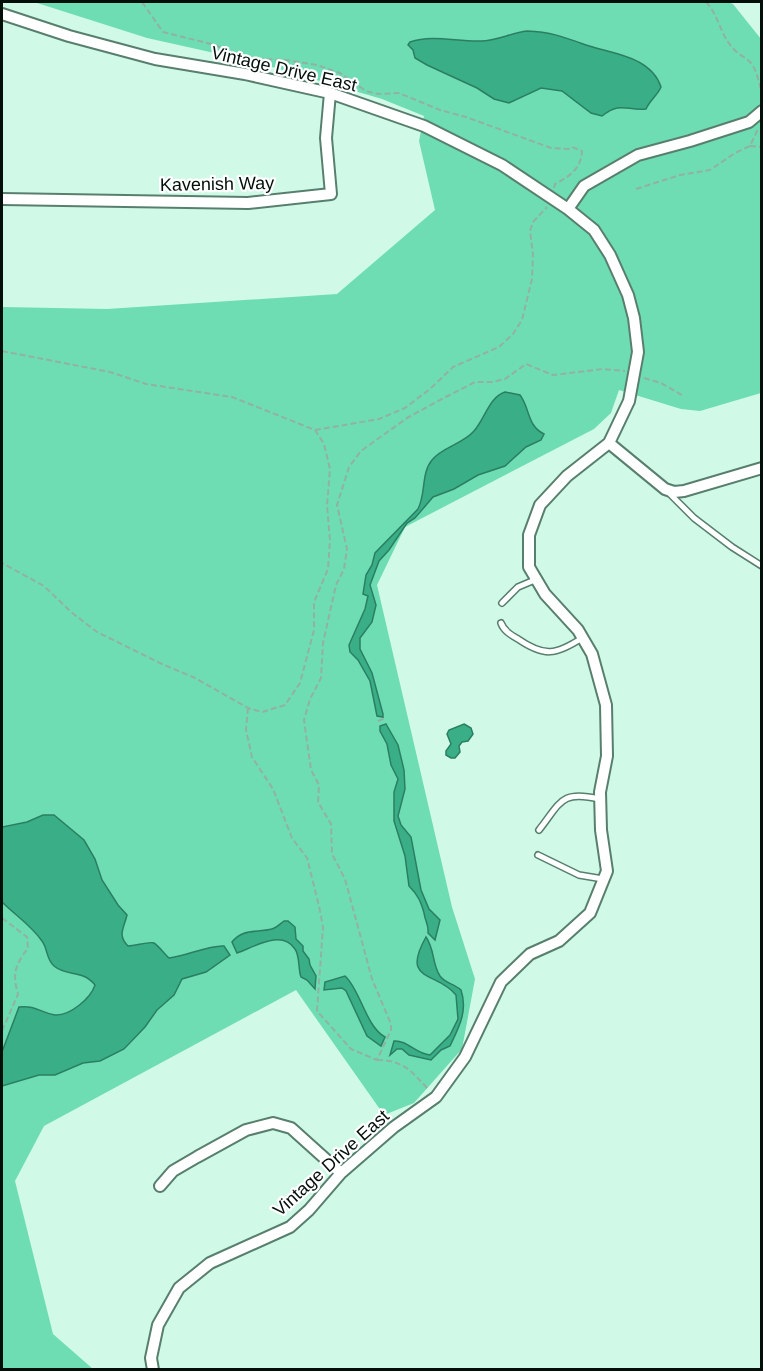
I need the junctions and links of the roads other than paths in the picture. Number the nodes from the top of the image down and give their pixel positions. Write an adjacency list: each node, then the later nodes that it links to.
1 (2, 14): 2 (street, Vintage Drive East)
2 (330, 93): 4 (street, Kavenish Way); 5 (street, Vintage Drive East)
3 (762, 111): 5 (street)
4 (2, 199)
5 (568, 209): 6 (street, Vintage Drive East)
6 (609, 443): 8 (street); 10 (street, Vintage Drive East)
7 (762, 468): 8 (street)
8 (665, 489): 9 (lane)
9 (762, 566)
10 (537, 579): 11 (lane); 13 (street, Vintage Drive East)
11 (502, 603)
12 (501, 623): 13 (lane)
13 (582, 638): 14 (street, Vintage Drive East)
14 (601, 800): 15 (lane); 17 (street, Vintage Drive East)
15 (539, 830)
16 (538, 855): 17 (lane)
17 (603, 880): 18 (street, Vintage Drive East)
18 (341, 1173): 19 (street); 20 (street, Vintage Drive East)
19 (160, 1186)
20 (153, 1370)

